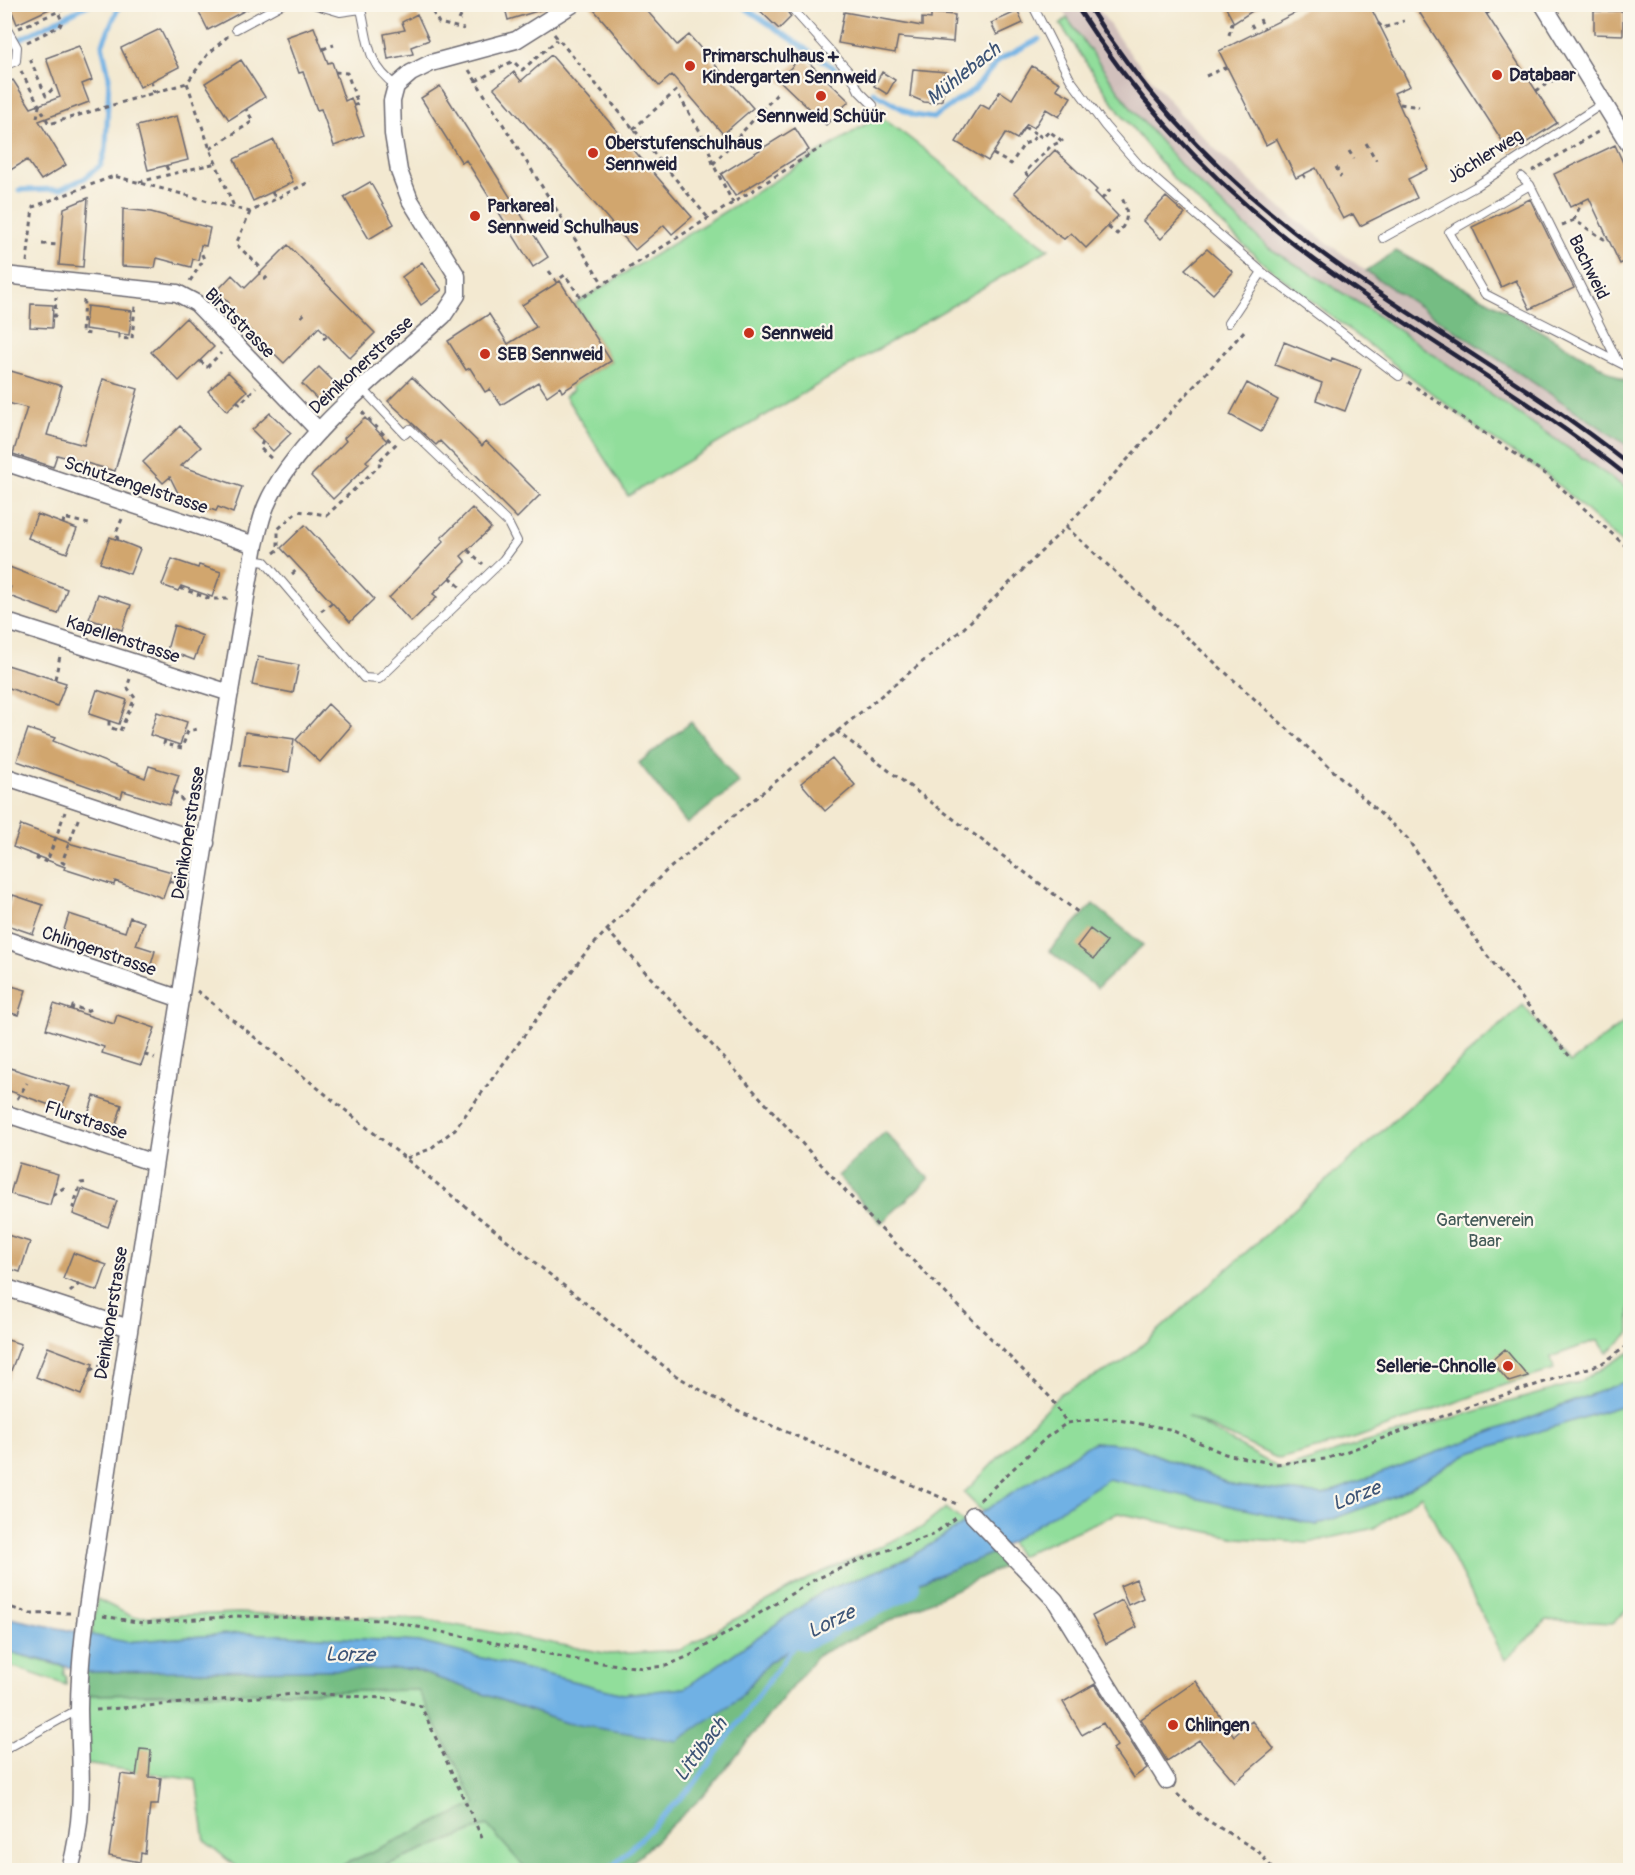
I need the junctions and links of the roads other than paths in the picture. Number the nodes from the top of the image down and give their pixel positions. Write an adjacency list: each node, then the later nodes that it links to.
1 (282, 4): 9 (lane)
2 (313, 4): 7 (lane)
3 (573, 4): 11 (street)
4 (788, 4): 13 (lane)
5 (1032, 4): 18 (lane)
6 (1543, 4): 12 (street)
7 (362, 7): 11 (lane)
8 (4, 24): 10 (lane)
9 (236, 29)
10 (4, 66)
11 (396, 86): 24 (street, Deinikonerstrasse)
12 (1605, 102): 14 (street); 17 (lane, Jöchlerweg)
13 (873, 105)
14 (1630, 146)
15 (1522, 177): 16 (lane, Bachweid)
16 (1530, 185): 21 (lane, Bachweid); 21 (lane)
17 (1383, 238)
18 (1262, 273): 20 (lane); 23 (lane)
19 (4, 275): 25 (street, Birststrasse)
20 (1228, 324)
21 (1616, 359): 22 (lane)
22 (1630, 368)
23 (1399, 376)
24 (357, 395): 25 (street, Deinikonerstrasse); 27 (lane)
25 (319, 431): 27 (street, Deinikonerstrasse)
26 (4, 462): 27 (street, Schutzengelstrasse)
27 (257, 556): 29 (street, Deinikonerstrasse)
28 (4, 621): 29 (street, Kapellenstrasse)
29 (230, 693): 31 (street, Deinikonerstrasse)
30 (4, 776): 31 (street)
31 (206, 843): 33 (street, Deinikonerstrasse)
32 (4, 939): 33 (street, Chlingenstrasse)
33 (183, 992): 35 (street, Deinikonerstrasse)
34 (4, 1113): 35 (street, Flurstrasse)
35 (154, 1163): 37 (street, Deinikonerstrasse)
36 (4, 1287): 37 (street)
37 (129, 1328): 39 (street, Deinikonerstrasse)
38 (969, 1512): 41 (street)
39 (79, 1709): 40 (lane); 42 (street, Deinikonerstrasse)
40 (4, 1750)
41 (1167, 1780)
42 (70, 1870)

